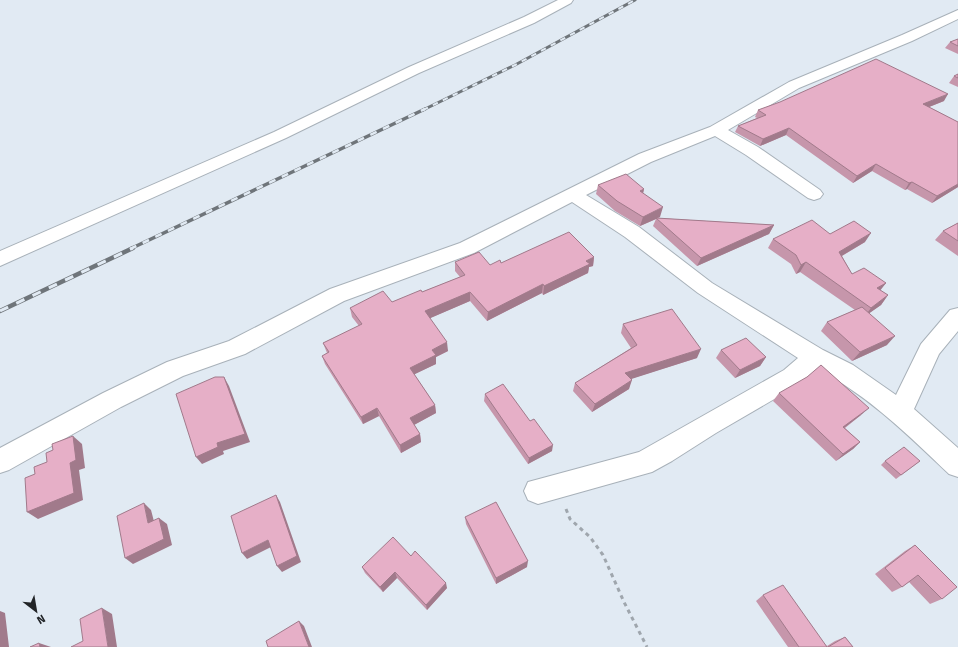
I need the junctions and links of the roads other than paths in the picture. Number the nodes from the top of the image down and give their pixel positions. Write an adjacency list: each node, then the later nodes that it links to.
1 (567, 0): 6 (street)
2 (958, 14): 3 (street)
3 (716, 130): 4 (street); 5 (street)
4 (572, 194): 8 (street); 10 (street)
5 (814, 194)
6 (0, 259)
7 (958, 316): 9 (street)
8 (815, 357): 9 (street); 12 (street)
9 (900, 412): 11 (street)
10 (0, 461)
11 (958, 465)
12 (548, 488)

